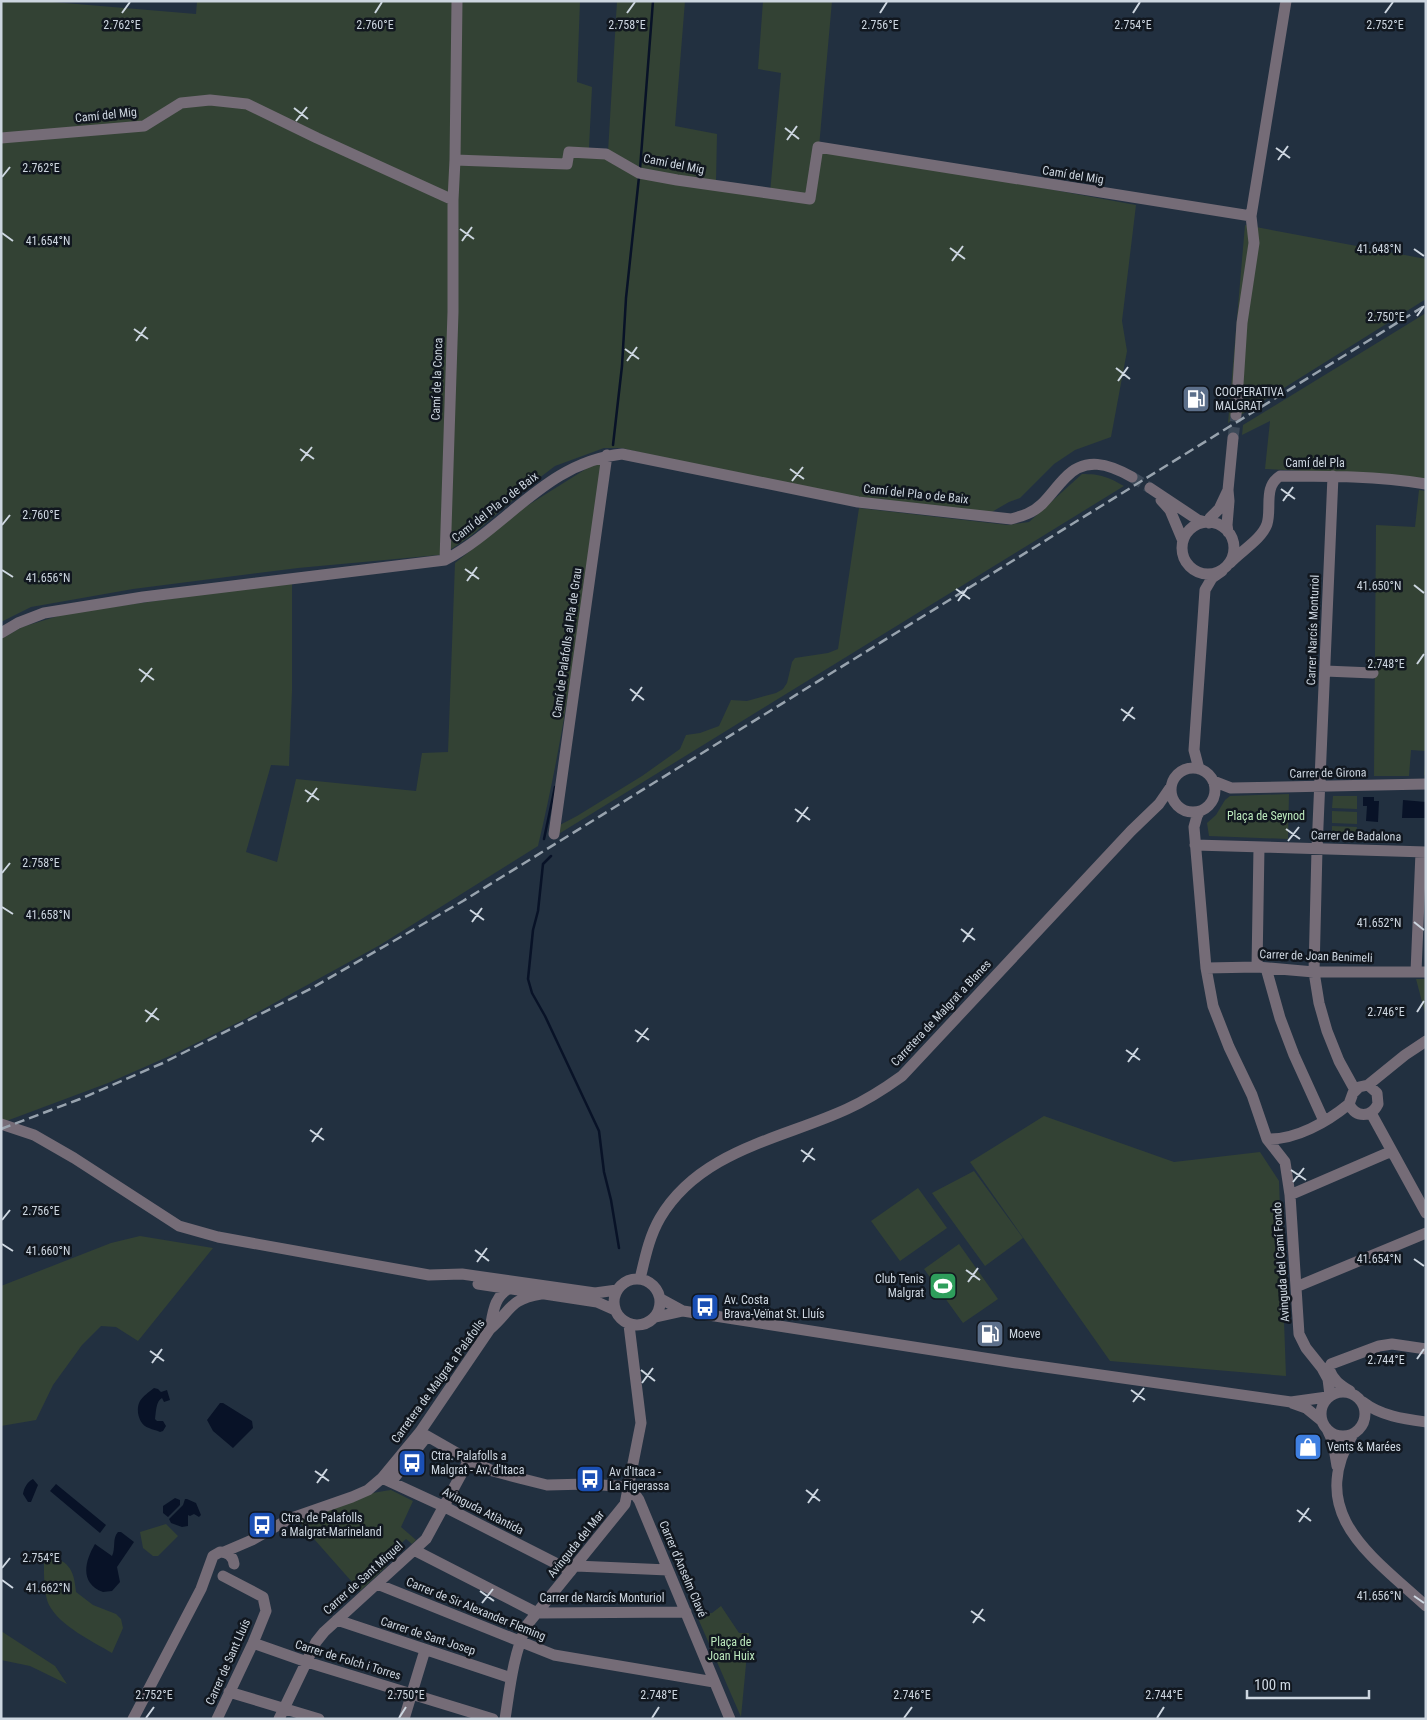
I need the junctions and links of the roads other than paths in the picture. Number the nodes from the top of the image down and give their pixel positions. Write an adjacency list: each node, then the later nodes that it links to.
1 (457, 1): 4 (street)
2 (1286, 1): 6 (street)
3 (1, 138): 5 (street, Camí del Mig)
4 (456, 160): 5 (street); 6 (street, Camí del Mig)
5 (454, 200): 18 (street, Camí de la Conca)
6 (1251, 216): 7 (street)
7 (1236, 415)
8 (1233, 438): 13 (street)
9 (607, 455): 11 (street, Camí del Pla o de Baix); 18 (street, Camí del Pla o de Baix); 38 (street, Camí de Palafolls al Pla de Grau)
10 (1334, 476): 12 (street, Camí del Pla); 17 (street, Camí del Pla); 23 (street, Carrer Narcís Monturiol)
11 (1132, 477)
12 (1426, 484)
13 (1228, 490): 14 (street); 15 (street)
14 (1208, 522): 15 (street); 16 (street); 16 (street)
15 (1230, 535): 17 (street); 19 (street)
16 (1183, 541): 20 (street)
17 (1252, 542): 19 (street, Camí del Pla)
18 (445, 560): 22 (street, Camí del Pla o de Baix)
19 (1226, 567): 20 (street); 21 (street, Camí del Pla)
20 (1194, 570): 21 (street)
21 (1205, 590): 25 (street)
22 (1, 633)
23 (1325, 671): 24 (street); 30 (street, Carrer Narcís Monturiol)
24 (1373, 673)
25 (1194, 750): 26 (street); 27 (street)
26 (1186, 769): 27 (street); 31 (street)
27 (1199, 769): 28 (street)
28 (1213, 781): 32 (street, Carrer de Girona); 33 (street)
29 (1426, 784): 30 (street, Carrer de Girona)
30 (1321, 786): 32 (street, Carrer de Girona); 41 (street, Carrer Narcís Monturiol)
31 (1170, 788): 34 (street, Carretera de Malgrat a Blanes); 35 (street)
32 (1231, 788): 33 (street, Carrer de Girona)
33 (1214, 796): 36 (street)
34 (1158, 804): 35 (street); 63 (street, Carretera de Malgrat a Blanes)
35 (1180, 808): 36 (street); 37 (street)
36 (1200, 811): 37 (street)
37 (1194, 827): 39 (street)
38 (554, 834)
39 (1195, 845): 40 (street, Carrer de Badalona); 43 (street)
40 (1259, 847): 41 (street, Carrer de Badalona); 44 (street)
41 (1317, 849): 42 (street, Carrer de Badalona); 45 (street, Carrer Narcís Monturiol)
42 (1424, 852): 46 (street)
43 (1206, 968): 44 (street, Carrer de Joan Benimeli); 55 (street)
44 (1262, 968): 45 (street, Carrer de Joan Benimeli); 52 (street)
45 (1314, 972): 46 (street, Carrer de Joan Benimeli); 49 (street, Carrer Narcís Monturiol)
46 (1421, 972)
47 (1426, 1041): 48 (street)
48 (1368, 1086): 49 (street); 51 (street)
49 (1356, 1090): 50 (street)
50 (1349, 1104): 51 (street); 52 (street)
51 (1371, 1113): 57 (street)
52 (1324, 1121): 54 (street)
53 (1, 1124): 62 (street)
54 (1285, 1137): 55 (street); 56 (street)
55 (1267, 1138): 56 (street, Avinguda del Camí Fondo)
56 (1277, 1150): 58 (street, Avinguda del Camí Fondo)
57 (1392, 1151): 58 (street); 59 (street)
58 (1290, 1195): 65 (street, Avinguda del Camí Fondo)
59 (1426, 1213)
60 (1426, 1233): 65 (street)
61 (466, 1275): 62 (street); 66 (street); 67 (street)
62 (445, 1276): 64 (street)
63 (640, 1279): 68 (street); 69 (street)
64 (478, 1284): 66 (street); 71 (street)
65 (1296, 1288): 83 (street, Avinguda del Camí Fondo)
66 (507, 1289): 67 (street); 70 (street); 71 (street)
67 (545, 1290): 68 (street); 70 (street, Carretera de Malgrat a Palafolls); 72 (street)
68 (617, 1290): 72 (street)
69 (661, 1299): 73 (street); 74 (street)
70 (513, 1304): 77 (street, Carretera de Malgrat a Palafolls)
71 (495, 1306): 77 (street)
72 (615, 1310): 75 (street)
73 (683, 1311): 74 (street); 84 (street)
74 (656, 1317): 76 (street)
75 (629, 1325): 76 (street); 80 (street, Avinguda del Mar)
76 (641, 1326): 80 (street, Avinguda del Mar)
77 (490, 1329): 90 (street, Carretera de Malgrat a Palafolls)
78 (1426, 1342): 79 (street)
79 (1414, 1347): 81 (street); 82 (street)
80 (632, 1348): 95 (street, Avinguda del Mar)
81 (1426, 1349)
82 (1351, 1392): 83 (street); 85 (street)
83 (1328, 1396): 84 (street); 88 (street)
84 (1291, 1402): 88 (street)
85 (1363, 1402): 86 (street); 89 (street)
86 (1396, 1418): 87 (street); 89 (street)
87 (1426, 1422)
88 (1324, 1425): 91 (street); 93 (street)
89 (1362, 1426): 91 (street)
90 (424, 1434): 92 (street); 94 (street, Carretera de Malgrat a Palafolls)
91 (1352, 1434): 93 (street)
92 (469, 1460): 95 (street); 96 (street, Carrer de Sant Miquel)
93 (1337, 1468): 108 (street)
94 (386, 1480): 96 (street, Avinguda Atlàntida); 97 (street, Carretera de Malgrat a Palafolls)
95 (630, 1487): 102 (street, Avinguda del Mar); 103 (street, Carrer d'Anselm Clavé)
96 (445, 1507): 98 (street, Carrer de Sant Miquel); 102 (street, Avinguda Atlàntida)
97 (252, 1540): 99 (street, Carretera de Malgrat a Palafolls); 101 (street, Carretera de Malgrat a Palafolls)
98 (414, 1550): 105 (street, Carrer de Sant Miquel); 110 (street, Carrer de Narcís Monturiol)
99 (224, 1552): 100 (street); 101 (street)
100 (210, 1565): 104 (street); 106 (street)
101 (234, 1565): 104 (street); 107 (street, Carrer de Sant Lluís)
102 (574, 1569): 103 (street); 110 (street, Avinguda del Mar)
103 (668, 1570): 109 (street, Carrer d'Anselm Clavé)
104 (222, 1576): 106 (street); 107 (street)
105 (377, 1584): 111 (street, Carrer de Sant Miquel); 112 (street, Carrer de Sir Alexander Fleming)
106 (201, 1589): 121 (street)
107 (255, 1591): 113 (street, Carrer de Sant Lluís)
108 (1426, 1606)
109 (686, 1612): 110 (street, Carrer de Narcís Monturiol); 117 (street, Carrer d'Anselm Clavé)
110 (537, 1613): 112 (street, Avinguda del Mar)
111 (336, 1620): 114 (street, Carrer de Sant Josep); 115 (street, Carrer de Sant Miquel)
112 (519, 1642): 116 (street, Avinguda del Mar); 117 (street, Carrer de Sir Alexander Fleming)
113 (253, 1643): 115 (street, Carrer de Folch i Torres); 118 (street, Carrer de Sant Lluís)
114 (426, 1650): 116 (street, Carrer de Sant Josep); 119 (street)
115 (307, 1662): 119 (street, Carrer de Folch i Torres); 120 (street, Carrer de Sant Miquel)
116 (511, 1678): 126 (street, Avinguda del Mar)
117 (714, 1682): 127 (street, Carrer d'Anselm Clavé)
118 (229, 1692): 120 (street); 122 (street, Carrer de Sant Lluís)
119 (412, 1694): 124 (street); 125 (street, Carrer de Folch i Torres)
120 (282, 1714): 123 (street)
121 (133, 1719)
122 (217, 1719)
123 (319, 1719)
124 (404, 1719)
125 (493, 1719)
126 (505, 1719)
127 (730, 1719)

